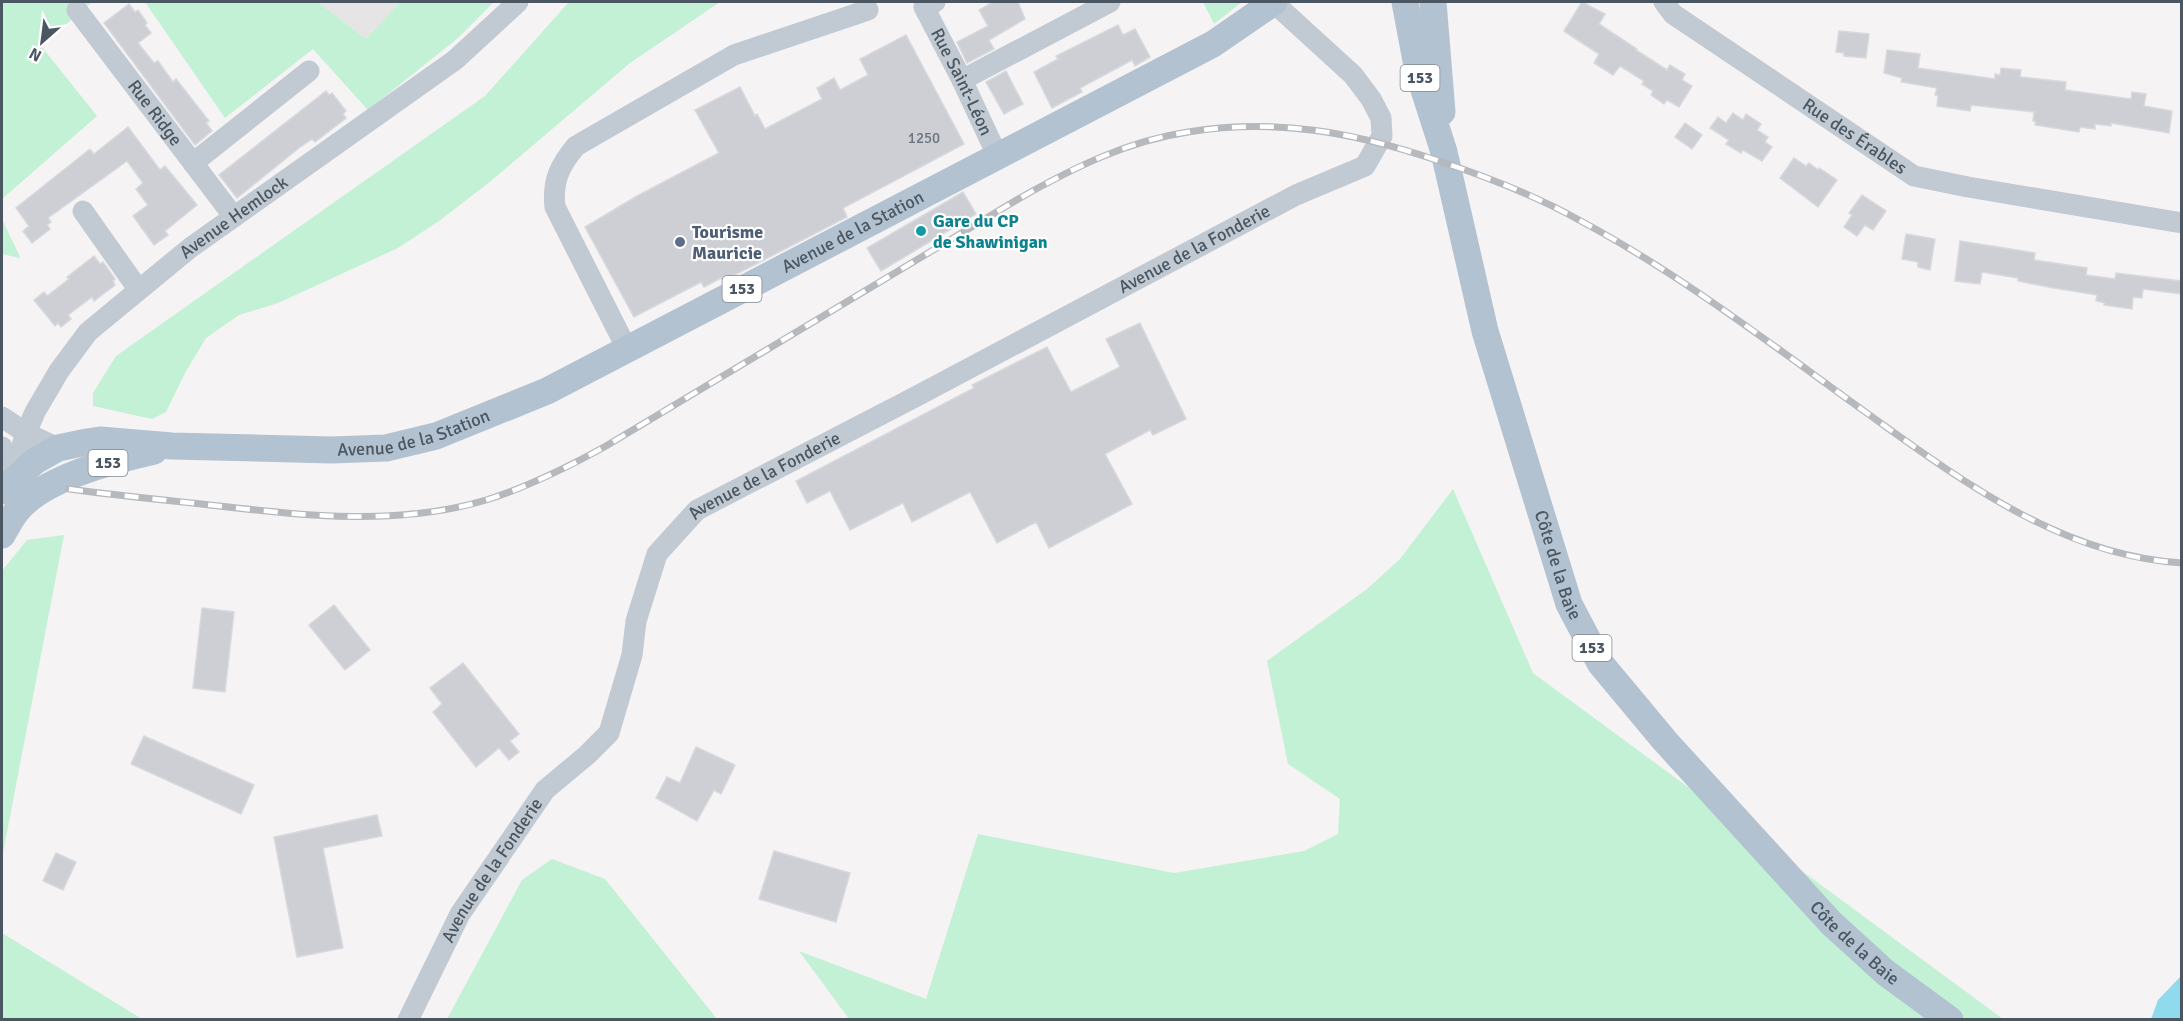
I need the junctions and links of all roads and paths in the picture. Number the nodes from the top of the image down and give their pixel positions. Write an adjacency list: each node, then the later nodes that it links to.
1 (518, 2): 19 (street, Avenue Hemlock)
2 (1110, 2): 13 (street)
3 (1273, 2): 15 (main road, Avenue de la Station / 153); 17 (street, Avenue de la Station)
4 (1388, 2): 12 (main road)
5 (1406, 2): 12 (main road, 153)
6 (1433, 2): 14 (main road, 153)
7 (1664, 2): 20 (street, Rue des Érables)
8 (929, 4): 13 (street, Rue Saint-Léon)
9 (77, 10): 16 (street, Rue Ridge)
10 (868, 10): 22 (street)
11 (309, 70): 16 (street)
12 (1418, 71): 14 (main road, 153)
13 (962, 80): 15 (street, Rue Saint-Léon)
14 (1444, 152): 31 (main road, Côte de la Baie / 153)
15 (998, 157): 22 (main road, Avenue de la Station / 153)
16 (193, 163): 19 (street, Rue Ridge)
17 (1365, 166): 30 (street, Avenue de la Fonderie)
18 (83, 211): 21 (street)
19 (234, 217): 21 (street, Avenue Hemlock)
20 (2181, 223)
21 (138, 289): 24 (street, Avenue Hemlock)
22 (627, 349): 25 (main road, Avenue de la Station / 153)
23 (2, 417): 24 (street)
24 (26, 433): 27 (street); 28 (street, Avenue Hemlock)
25 (172, 446): 27 (main road, 153); 28 (main road, 153)
26 (2, 447): 28 (street)
27 (58, 447): 28 (main road, 153)
28 (8, 496): 29 (main road, 153)
29 (2, 534)
30 (408, 1020)
31 (1950, 1020)

